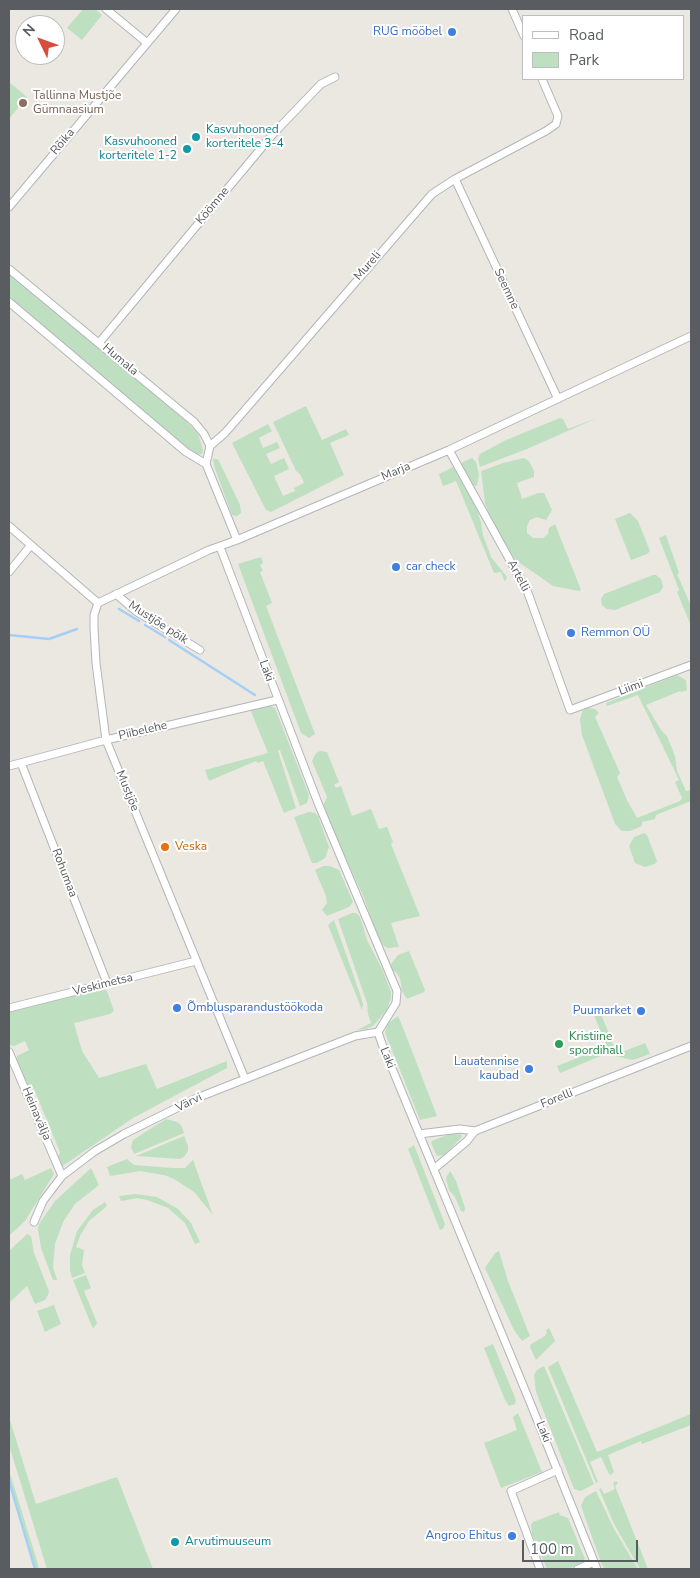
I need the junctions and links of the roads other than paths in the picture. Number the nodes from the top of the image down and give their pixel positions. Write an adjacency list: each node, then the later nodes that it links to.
1 (106, 9): 5 (street)
2 (176, 9): 5 (street, Rõika)
3 (512, 9): 4 (street)
4 (522, 32)
5 (146, 42): 9 (street, Rõika)
6 (336, 77): 13 (street, Köömne)
7 (542, 80): 8 (street, Mureli)
8 (455, 179): 14 (street, Seemne); 15 (street, Mureli)
9 (9, 206)
10 (9, 268): 13 (street, Humala)
11 (9, 302): 17 (street)
12 (691, 336): 14 (street, Marja)
13 (99, 343): 15 (street, Humala)
14 (558, 400): 16 (street, Marja)
15 (210, 446): 17 (street)
16 (449, 450): 19 (street, Marja); 28 (street, Artelli)
17 (206, 464): 19 (street)
18 (9, 526): 20 (street)
19 (237, 540): 21 (street, Marja)
20 (31, 545): 22 (street); 24 (street)
21 (220, 547): 23 (street, Marja); 27 (street, Laki)
22 (9, 572)
23 (116, 594): 24 (street, Marja); 25 (street, Mustjõe põik)
24 (98, 603): 29 (street, Mustjõe)
25 (200, 650)
26 (691, 665): 28 (street, Liimi)
27 (277, 700): 29 (street, Piibelehe); 35 (street, Laki)
28 (570, 710)
29 (106, 740): 30 (street, Piibelehe); 32 (street, Mustjõe)
30 (21, 763): 31 (street, Piibelehe); 33 (street, Rohumaa)
31 (9, 766)
32 (196, 961): 33 (street, Veskimetsa); 38 (street, Mustjõe)
33 (107, 983): 34 (street, Veskimetsa)
34 (9, 1008)
35 (378, 1032): 38 (street, Värvi); 40 (street, Laki)
36 (691, 1046): 39 (street, Forelli)
37 (9, 1052): 42 (street, Heinavälja)
38 (245, 1079): 42 (street, Värvi)
39 (475, 1131): 40 (street); 41 (street, Forelli)
40 (419, 1134): 41 (street, Laki)
41 (434, 1169): 44 (street, Laki)
42 (62, 1176): 43 (street, Värvi)
43 (34, 1222)
44 (558, 1470): 45 (street, Laki); 46 (street)
45 (594, 1562): 47 (street); 48 (street, Laki)
46 (540, 1569)
47 (578, 1569)
48 (597, 1569)

